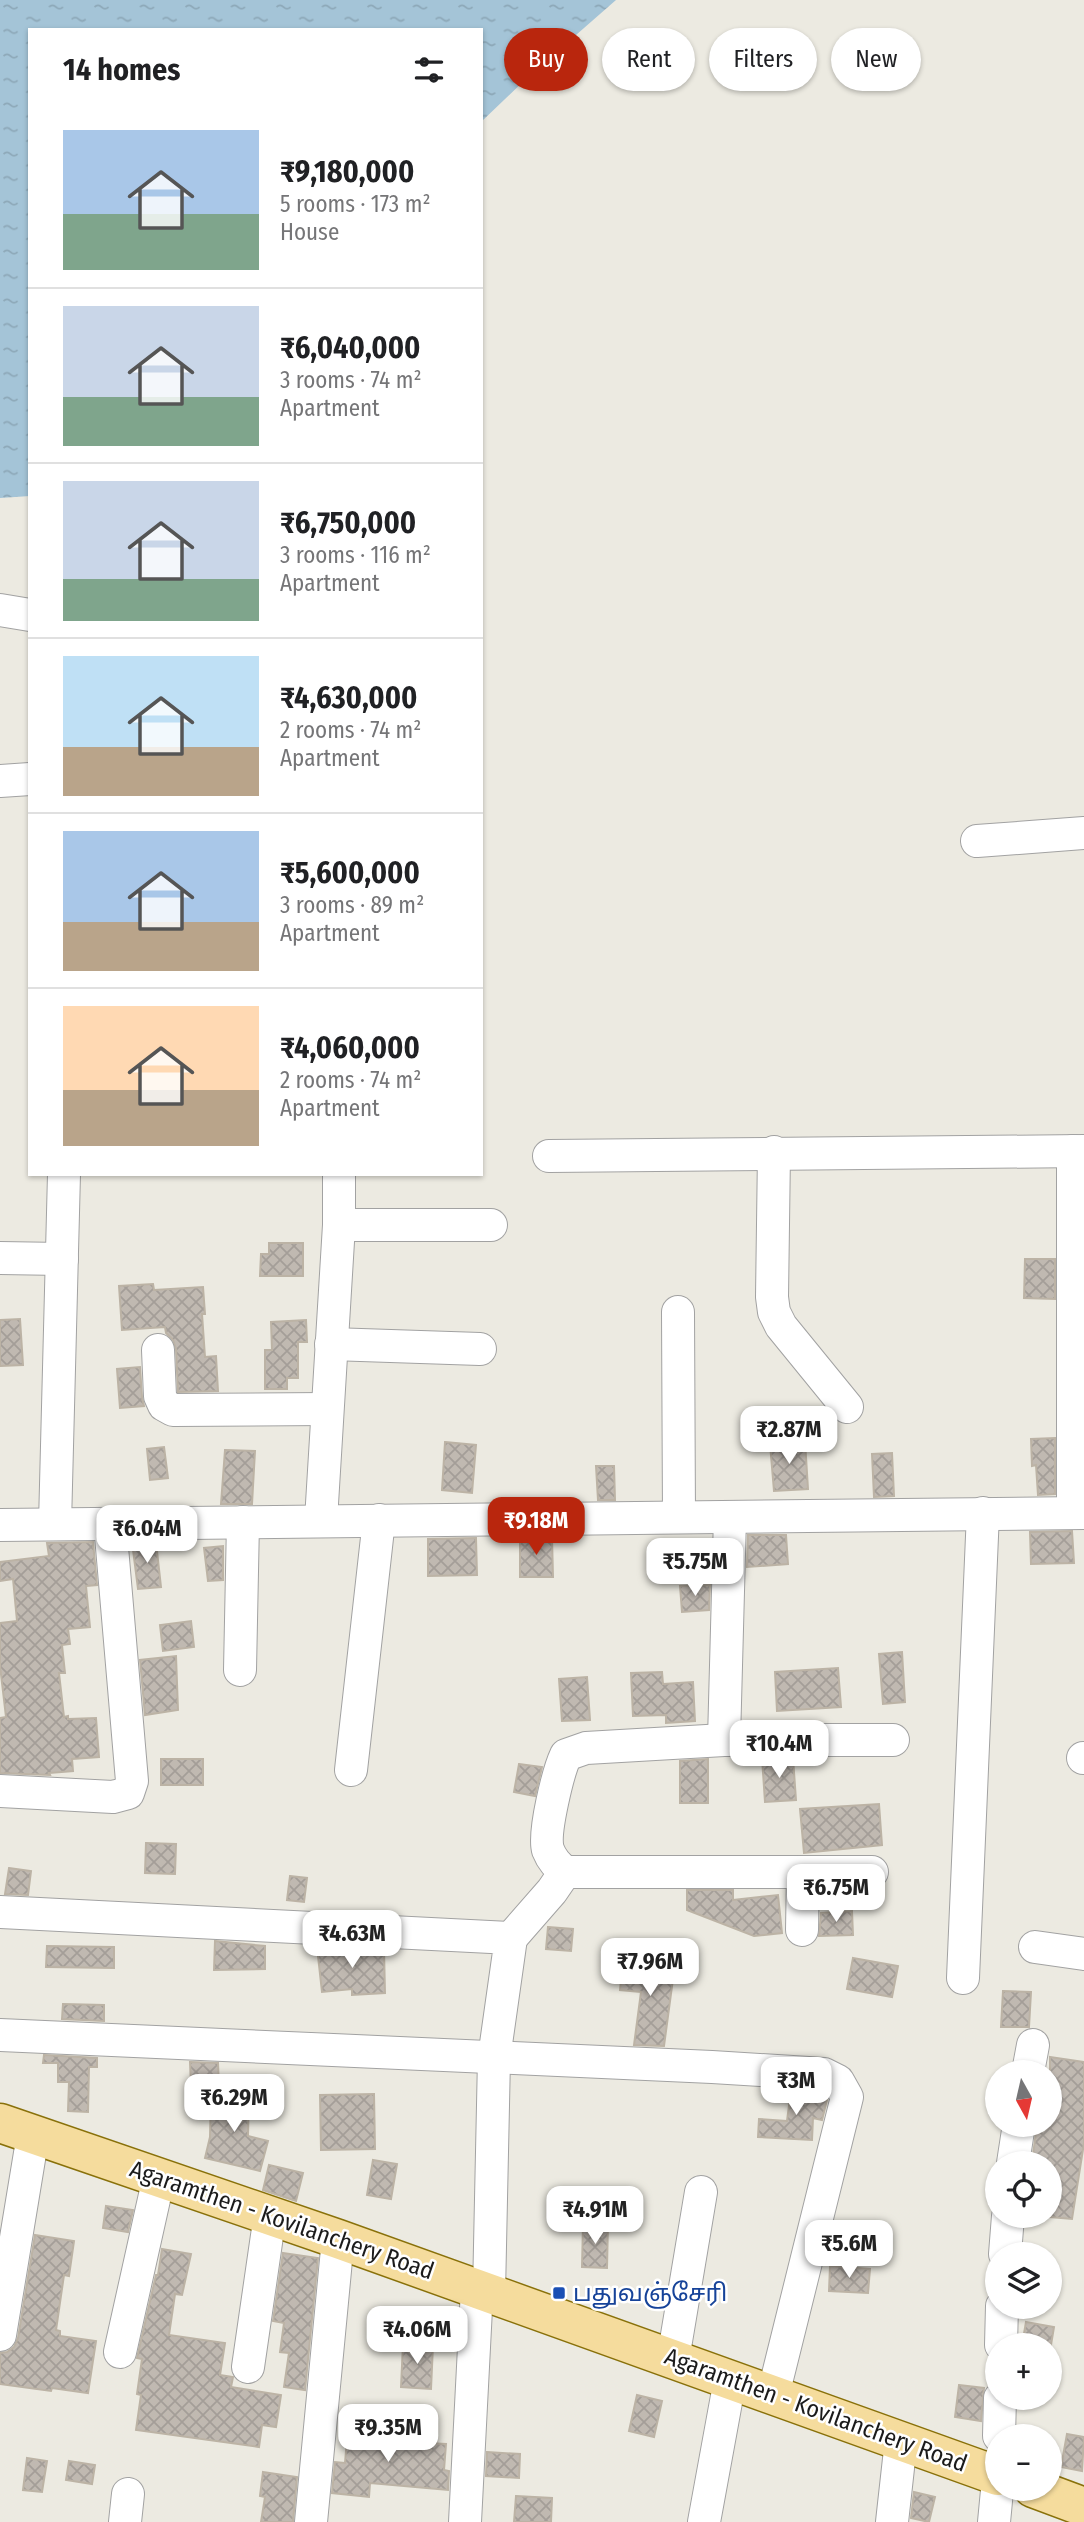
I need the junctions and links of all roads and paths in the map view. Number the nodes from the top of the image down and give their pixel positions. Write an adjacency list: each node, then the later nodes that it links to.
1 (0, 610): 2 (street)
2 (28, 615)
3 (28, 779): 4 (street)
4 (0, 781)
5 (1084, 833): 6 (street)
6 (977, 841)
7 (1079, 1151): 8 (street); 23 (street)
8 (774, 1152): 9 (street); 20 (street)
9 (549, 1156)
10 (64, 1176): 15 (street)
11 (339, 1176): 12 (street)
12 (339, 1224): 13 (street); 17 (street)
13 (491, 1225)
14 (0, 1258): 15 (street)
15 (62, 1259): 29 (street)
16 (678, 1312): 24 (street)
17 (331, 1344): 18 (street); 21 (street)
18 (480, 1349)
19 (158, 1350): 21 (street)
20 (846, 1407)
21 (327, 1409): 26 (street)
22 (983, 1513): 23 (street); 25 (street); 45 (street)
23 (1079, 1513)
24 (680, 1517): 25 (street); 27 (street)
25 (730, 1517): 33 (street)
26 (321, 1520): 27 (street); 28 (street)
27 (379, 1520): 35 (street)
28 (243, 1522): 30 (street); 32 (street)
29 (55, 1524): 30 (street); 31 (street)
30 (110, 1524): 36 (street)
31 (0, 1525)
32 (240, 1670)
33 (724, 1740): 34 (street); 37 (street)
34 (893, 1740)
35 (351, 1770)
36 (0, 1791)
37 (565, 1872): 38 (street); 42 (street)
38 (803, 1872): 39 (street); 41 (street)
39 (872, 1872)
40 (0, 1912): 42 (street)
41 (802, 1930)
42 (511, 1938): 47 (street)
43 (1035, 1947): 44 (street)
44 (1084, 1954)
45 (962, 1978)
46 (0, 2035): 47 (street)
47 (494, 2058): 53 (street); 59 (street)
48 (16, 2129): 49 (main road, Agaramthen - Kovilanchery Road); 54 (street)
49 (159, 2177): 51 (main road, Agaramthen - Kovilanchery Road); 55 (street)
50 (701, 2192): 56 (street)
51 (270, 2215): 52 (main road, Agaramthen - Kovilanchery Road); 57 (street)
52 (338, 2239): 53 (main road, Agaramthen - Kovilanchery Road); 65 (street)
53 (483, 2291): 56 (main road, Agaramthen - Kovilanchery Road); 66 (street)
54 (0, 2335)
55 (120, 2352)
56 (673, 2359): 58 (main road, Agaramthen - Kovilanchery Road)
57 (248, 2367)
58 (730, 2380): 59 (main road, Agaramthen - Kovilanchery Road); 67 (street)
59 (773, 2395): 60 (main road, Agaramthen - Kovilanchery Road)
60 (901, 2441): 61 (main road, Agaramthen - Kovilanchery Road); 68 (street)
61 (985, 2473)
62 (1062, 2499): 64 (main road)
63 (996, 2501): 69 (street)
64 (1084, 2507)
65 (312, 2522)
66 (465, 2522)
67 (704, 2522)
68 (892, 2522)
69 (994, 2522)

